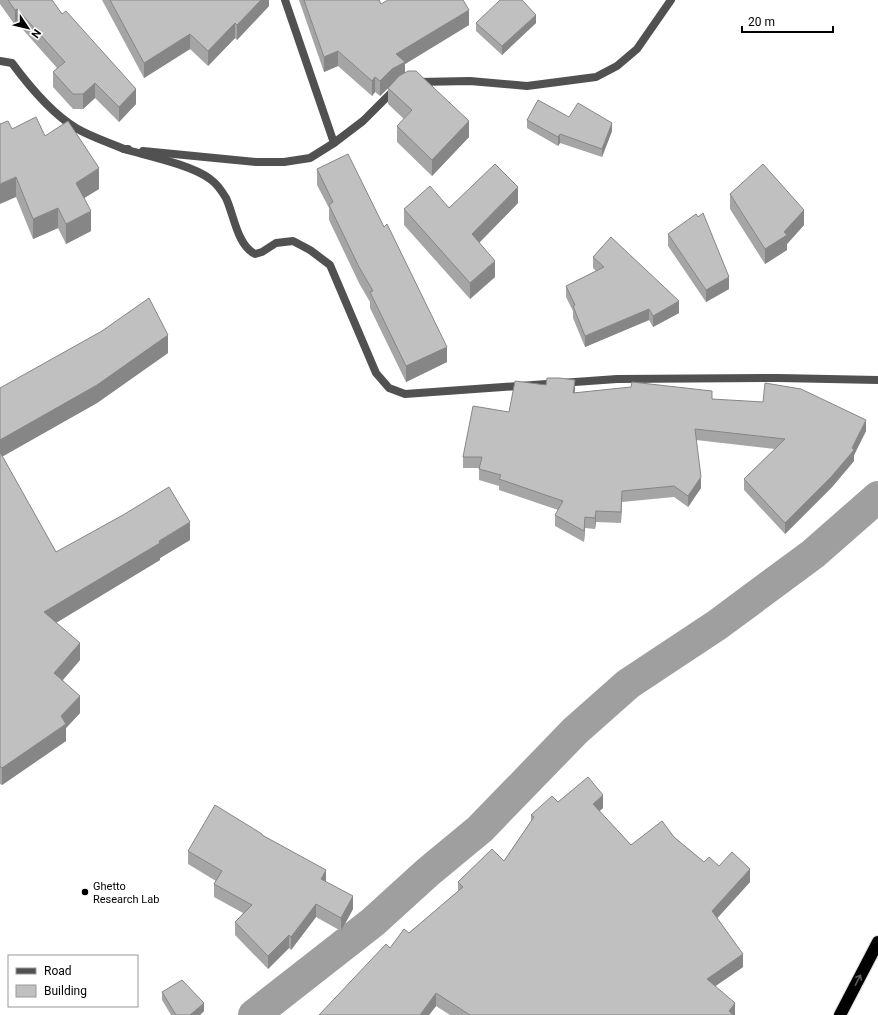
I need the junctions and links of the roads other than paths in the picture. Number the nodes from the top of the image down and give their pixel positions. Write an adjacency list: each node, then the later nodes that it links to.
1 (286, 0): 4 (street)
2 (671, 0): 4 (street)
3 (0, 61): 5 (street)
4 (334, 143): 5 (street)
5 (124, 149): 6 (street)
6 (878, 380)
7 (878, 942): 8 (highway, one-way to 7)
8 (840, 1015)

